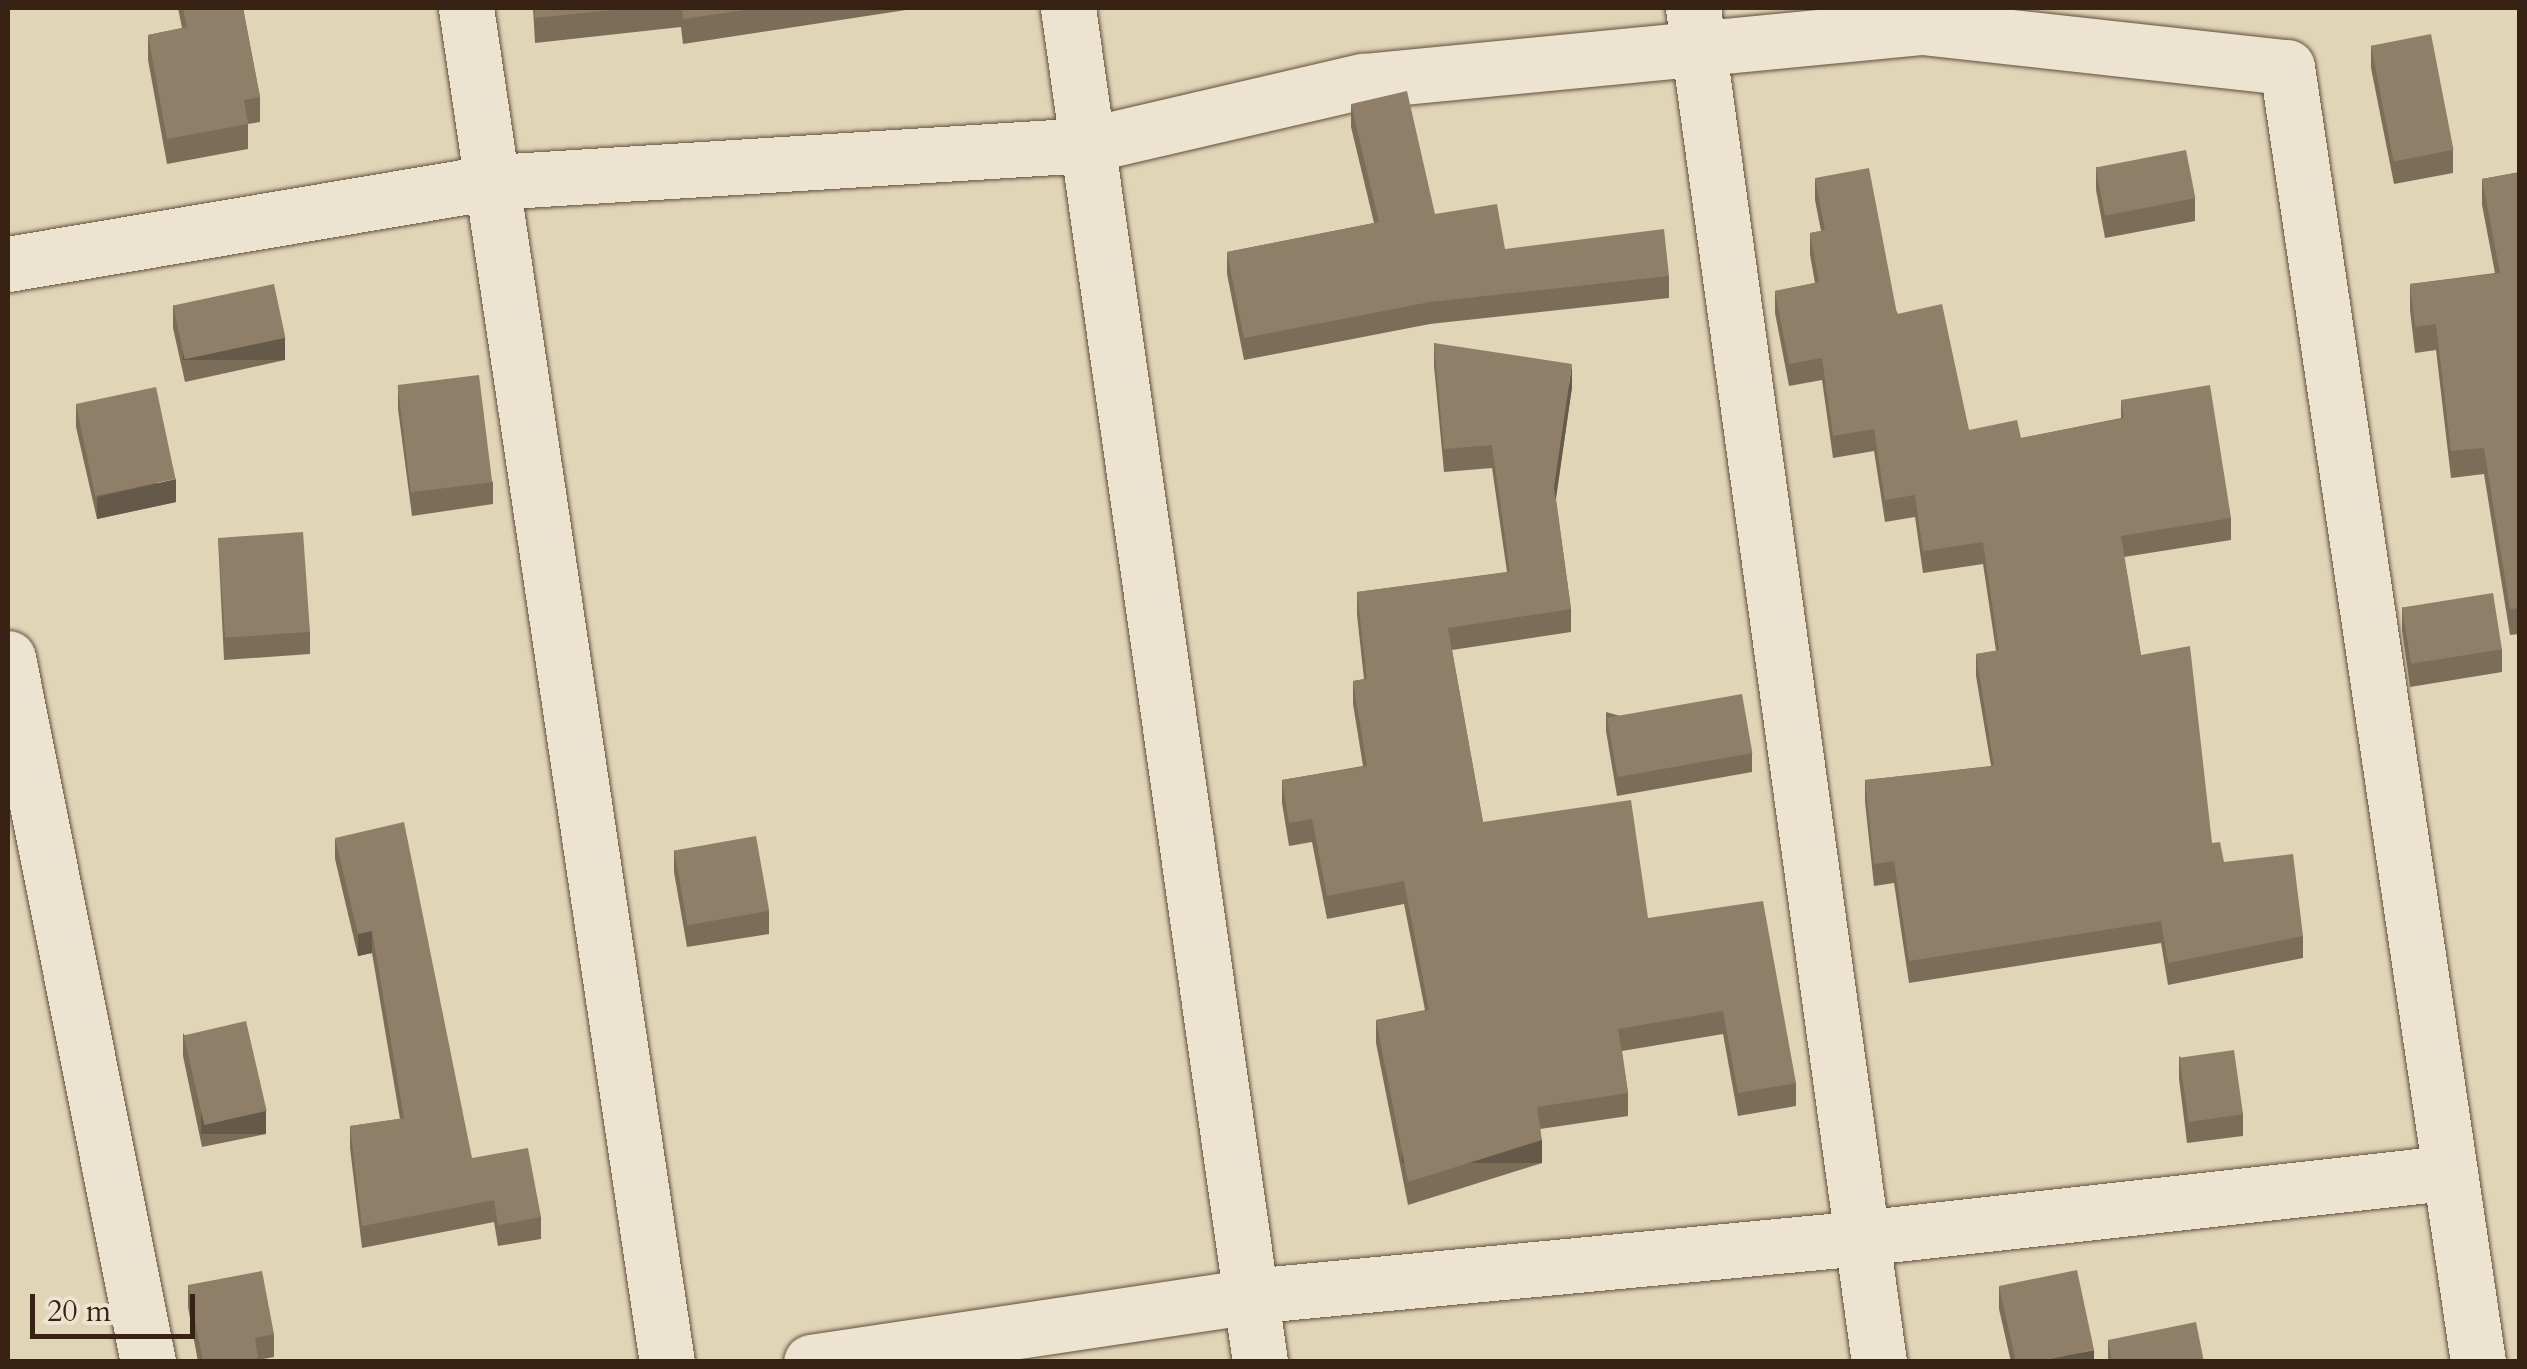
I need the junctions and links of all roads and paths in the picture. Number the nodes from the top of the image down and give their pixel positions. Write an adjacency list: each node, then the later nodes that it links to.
1 (466, 8): 5 (street)
2 (1068, 8): 4 (street)
3 (1697, 28): 4 (street); 8 (street); 9 (street)
4 (1087, 145): 5 (street); 10 (street)
5 (494, 182): 6 (street); 12 (street)
6 (8, 264)
7 (8, 658): 11 (street)
8 (2446, 1173): 9 (street); 16 (street)
9 (1861, 1238): 10 (street); 15 (street)
10 (1250, 1296): 13 (street); 14 (street)
11 (148, 1362)
12 (667, 1362)
13 (811, 1362)
14 (1260, 1362)
15 (1879, 1362)
16 (2478, 1362)

